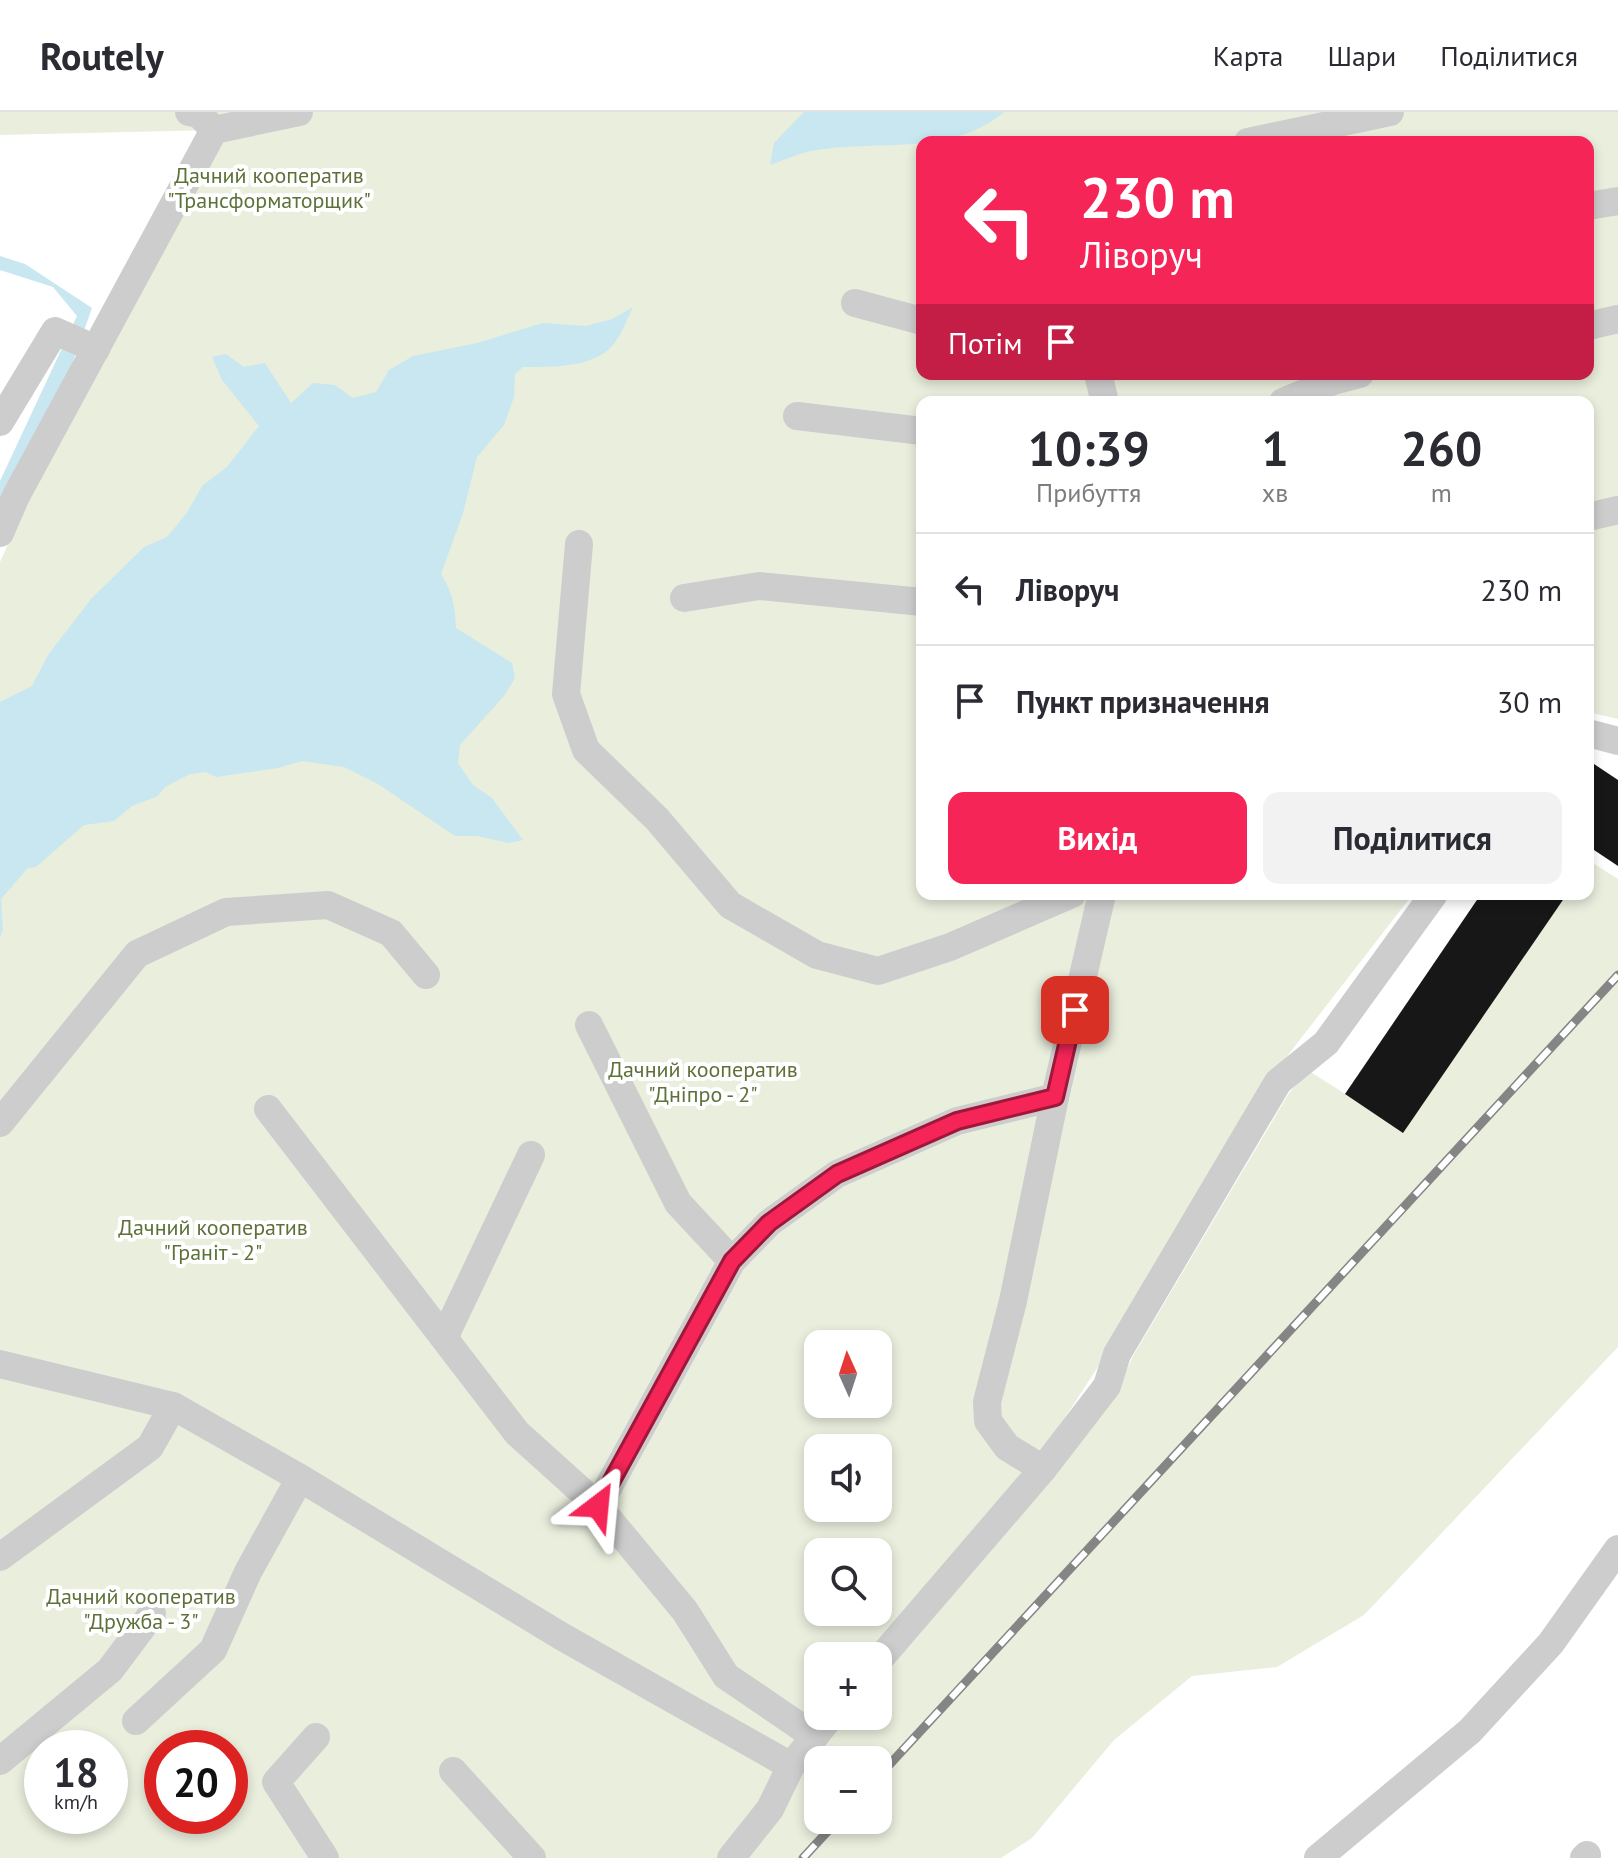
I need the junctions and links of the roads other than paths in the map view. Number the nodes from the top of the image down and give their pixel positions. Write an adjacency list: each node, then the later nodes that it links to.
1 (189, 112): 4 (lane)
2 (299, 112): 4 (lane)
3 (1390, 112): 5 (lane)
4 (214, 130): 12 (lane)
5 (1276, 136)
6 (1618, 201): 7 (lane)
7 (1594, 205)
8 (855, 303): 9 (lane)
9 (916, 319)
10 (1618, 319): 11 (lane)
11 (1594, 325)
12 (96, 349): 16 (lane); 20 (lane)
13 (1337, 380): 14 (lane)
14 (1297, 396)
15 (797, 416): 17 (lane)
16 (0, 422)
17 (916, 430)
18 (1618, 510): 19 (lane)
19 (1594, 516)
20 (0, 533)
21 (579, 544): 26 (lane)
22 (684, 598): 23 (lane)
23 (916, 601)
24 (1594, 735): 25 (lane)
25 (1618, 741)
26 (1058, 900)
27 (1101, 900): 31 (lane)
28 (1430, 900): 39 (lane)
29 (426, 975): 33 (lane)
30 (589, 1025): 35 (lane)
31 (1055, 1097): 35 (lane); 39 (lane)
32 (268, 1109): 36 (lane)
33 (0, 1123)
34 (531, 1155): 36 (lane)
35 (732, 1261): 41 (lane)
36 (445, 1336): 41 (lane)
37 (0, 1364): 38 (lane)
38 (173, 1406): 40 (lane); 43 (lane)
39 (1043, 1469): 45 (lane)
40 (300, 1478): 47 (lane); 51 (lane)
41 (598, 1506): 46 (lane)
42 (1618, 1549): 56 (lane)
43 (0, 1557)
44 (152, 1614): 50 (lane)
45 (892, 1645)
46 (804, 1717)
47 (136, 1721)
48 (819, 1730): 51 (lane)
49 (316, 1737): 53 (lane)
50 (0, 1761)
51 (791, 1766): 55 (lane)
52 (453, 1771): 54 (lane)
53 (316, 1854)
54 (532, 1858)
55 (731, 1858)
56 (1318, 1858)

